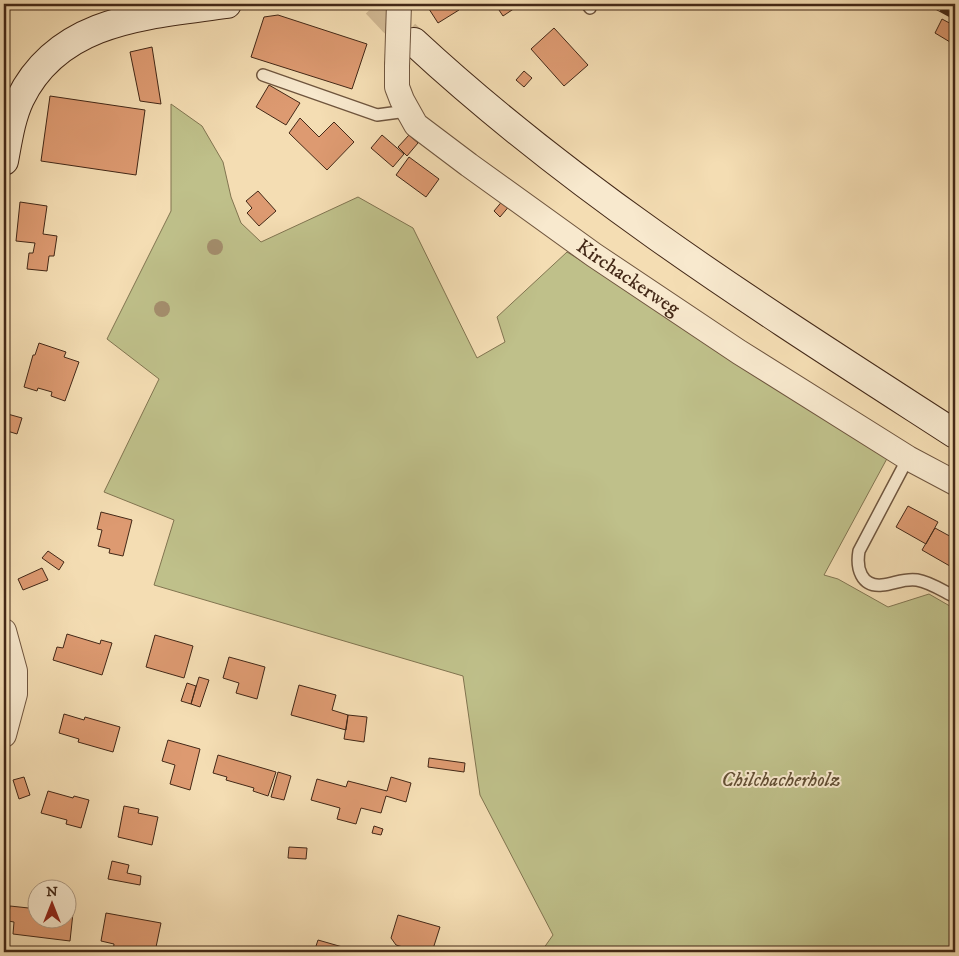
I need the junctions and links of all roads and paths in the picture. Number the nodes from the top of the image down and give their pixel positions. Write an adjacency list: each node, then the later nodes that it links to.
1 (222, 4): 6 (main road)
2 (399, 4): 5 (street, Kirchackerweg, bridge)
3 (414, 42): 7 (main road)
4 (263, 75): 5 (lane)
5 (407, 111): 8 (street, Kirchackerweg)
6 (4, 161)
7 (955, 434)
8 (908, 458): 9 (street, Kirchackerweg); 10 (lane)
9 (955, 484)
10 (955, 597)
11 (4, 631): 12 (street)
12 (4, 735)

